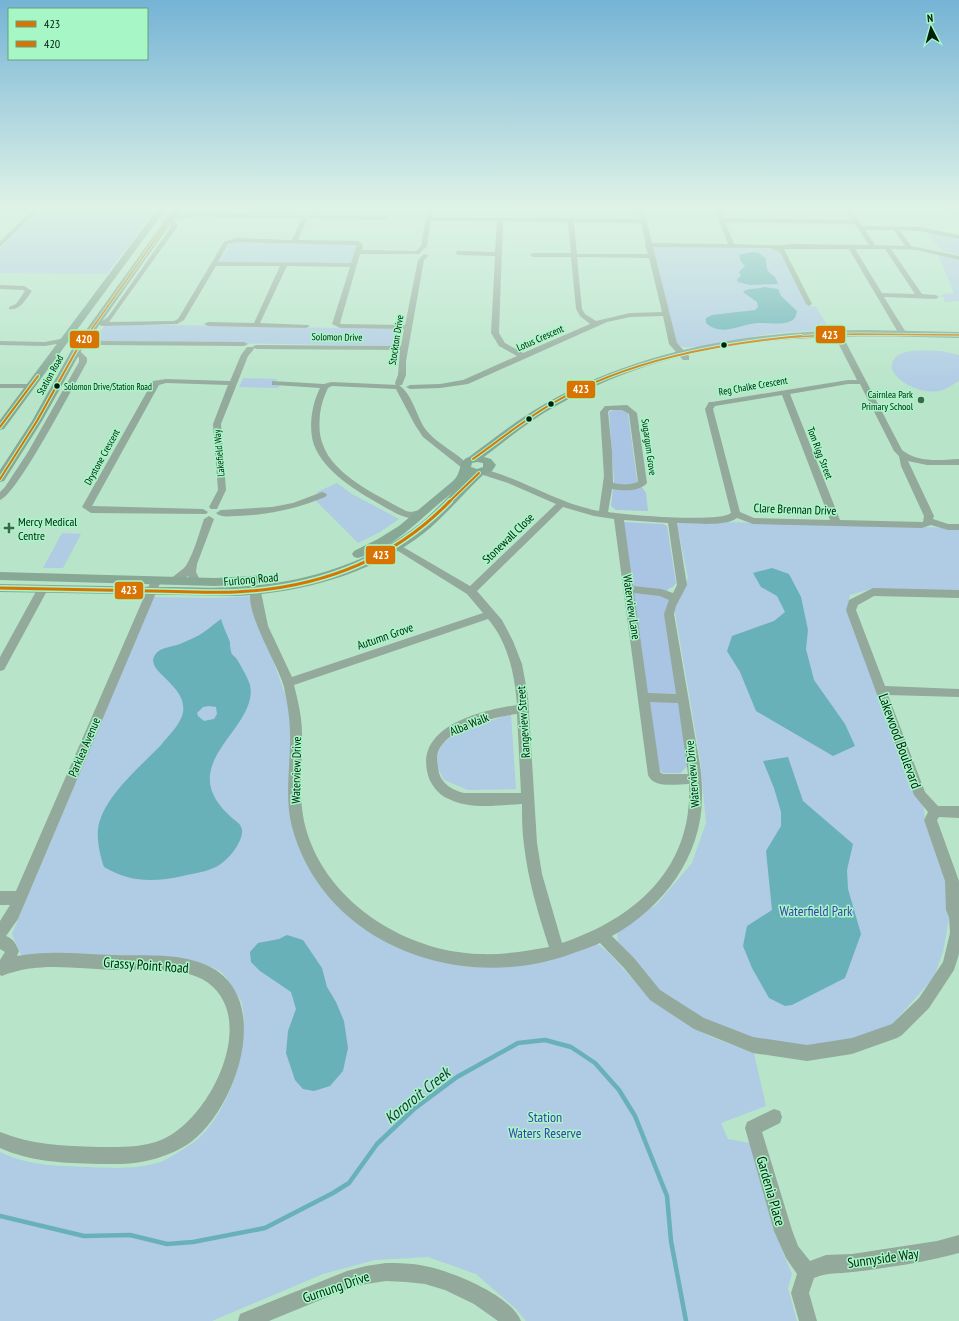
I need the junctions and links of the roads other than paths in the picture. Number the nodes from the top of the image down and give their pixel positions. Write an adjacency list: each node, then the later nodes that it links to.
1 (118, 268): 34 (main road, Station Road)
2 (135, 268): 29 (main road, Station Road)
3 (145, 268): 21 (street)
4 (212, 268): 22 (street)
5 (283, 268): 26 (street)
6 (353, 268): 28 (street)
7 (419, 268): 28 (street, Stockton Drive)
8 (498, 268): 43 (street)
9 (576, 268): 25 (street)
10 (654, 268): 20 (street)
11 (791, 268): 18 (street)
12 (863, 268): 15 (street)
13 (900, 268): 16 (street)
14 (0, 288): 19 (street)
15 (880, 296): 16 (street); 30 (street)
16 (920, 296): 17 (street)
17 (936, 297)
18 (809, 304)
19 (11, 308)
20 (665, 314): 25 (street, Lotus Crescent); 44 (street)
21 (110, 318): 22 (street); 23 (street)
22 (119, 322): 23 (street)
23 (103, 324): 29 (street)
24 (208, 324): 26 (street)
25 (595, 324): 43 (street, Lotus Crescent)
26 (256, 325): 27 (street)
27 (306, 326)
28 (408, 327): 41 (street, Stockton Drive)
29 (92, 328): 33 (main road, Station Road)
30 (902, 334): 31 (main road, Furlong Road); 32 (main road, Furlong Road)
31 (839, 335): 35 (main road, Furlong Road); 44 (main road, Furlong Road); 45 (street)
32 (959, 335)
33 (86, 336): 37 (street, Solomon Drive); 42 (main road, Station Road)
34 (65, 340): 38 (street); 39 (main road, Station Road)
35 (959, 340)
36 (0, 343): 38 (street)
37 (101, 343): 40 (street, Solomon Drive); 42 (street, Solomon Drive)
38 (45, 344): 39 (street)
39 (58, 348): 50 (main road, Station Road)
40 (249, 348): 41 (street, Solomon Drive); 46 (street, Lakefield Way)
41 (404, 348): 48 (street, Stockton Drive)
42 (77, 350): 58 (main road, Station Road); 61 (street)
43 (524, 356): 48 (street, Lotus Crescent)
44 (683, 356): 56 (main road, Furlong Road); 57 (main road, Furlong Road)
45 (863, 382): 52 (street, Reg Chalke Crescent); 54 (street)
46 (233, 383): 63 (street, Lakefield Way); 68 (street, Drystone Crescent)
47 (275, 383): 51 (street, Lotus Crescent)
48 (403, 384): 51 (street, Lotus Crescent); 56 (street)
49 (0, 386): 50 (street)
50 (30, 386): 53 (main road, Station Road)
51 (325, 386): 65 (street)
52 (785, 392): 67 (street, Reg Chalke Crescent); 72 (street, Tom Rigg Street)
53 (0, 427)
54 (904, 456): 55 (street); 71 (street)
55 (959, 462)
56 (469, 463): 57 (main road); 64 (main road, Furlong Road)
57 (485, 468): 62 (street, Clare Brennan Drive); 75 (main road, Furlong Road)
58 (0, 479)
59 (609, 485): 59 (street, Sugargum Grove); 66 (street, Sugargum Grove)
60 (322, 495): 63 (street)
61 (0, 497)
62 (562, 503): 66 (street, Clare Brennan Drive); 85 (street, Stonewall Close)
63 (217, 510): 68 (street)
64 (424, 512): 65 (street); 73 (main road, Furlong Road)
65 (403, 513): 73 (street)
66 (603, 514): 69 (street, Clare Brennan Drive)
67 (736, 514): 70 (street, Clare Brennan Drive); 72 (street, Clare Brennan Drive)
68 (206, 515): 76 (street)
69 (619, 518): 70 (street, Clare Brennan Drive); 84 (street, Waterview Lane)
70 (672, 520): 87 (street, Waterview Drive)
71 (929, 521): 72 (street, Clare Brennan Drive); 74 (street)
72 (836, 522)
73 (409, 525): 75 (main road, Furlong Road)
74 (959, 527)
75 (391, 543): 79 (main road, Furlong Road); 83 (main road, Furlong Road); 85 (street, Rangeview Street)
76 (192, 564): 78 (street); 79 (street)
77 (0, 576): 80 (main road, Furlong Road)
78 (174, 581): 79 (main road, Furlong Road); 80 (main road, Furlong Road)
79 (196, 582)
80 (154, 586): 82 (main road, Furlong Road); 83 (main road, Furlong Road); 101 (street, Parklea Avenue)
81 (0, 588): 82 (main road, Furlong Road)
82 (43, 589): 89 (street)
83 (256, 590): 90 (street, Waterview Drive)
84 (630, 590): 87 (street); 93 (street, Waterview Lane)
85 (471, 591): 88 (street, Rangeview Street)
86 (959, 594): 91 (street, Lakewood Boulevard)
87 (675, 598): 94 (street, Waterview Drive)
88 (491, 614): 90 (street, Autumn Grove); 95 (street, Rangeview Street)
89 (0, 667)
90 (288, 683): 105 (street, Waterview Drive)
91 (881, 690): 92 (street); 98 (street, Lakewood Boulevard)
92 (959, 693)
93 (644, 697): 94 (street); 96 (street, Waterview Lane)
94 (683, 699): 96 (street, Waterview Drive)
95 (522, 709): 97 (street, Rangeview Street); 97 (street, Alba Walk)
96 (695, 780): 103 (street, Waterview Drive)
97 (528, 799): 105 (street, Rangeview Street)
98 (935, 811): 99 (street); 102 (street)
99 (959, 812)
100 (0, 898): 101 (street)
101 (20, 898): 104 (street, Parklea Avenue)
102 (958, 924): 103 (street)
103 (602, 934): 105 (street, Waterview Drive)
104 (5, 942): 106 (street, Grassy Point Road); 107 (street, Parklea Avenue)
105 (558, 952)
106 (39, 960): 107 (street, Grassy Point Road); 109 (street, Grassy Point Road)
107 (3, 968)
108 (774, 1117): 111 (street, Gardenia Place)
109 (0, 1140)
110 (959, 1244): 111 (street, Sunnyside Way)
111 (807, 1272): 114 (street)
112 (247, 1321): 113 (street, Gurnung Drive)
113 (512, 1321)
114 (808, 1321)

